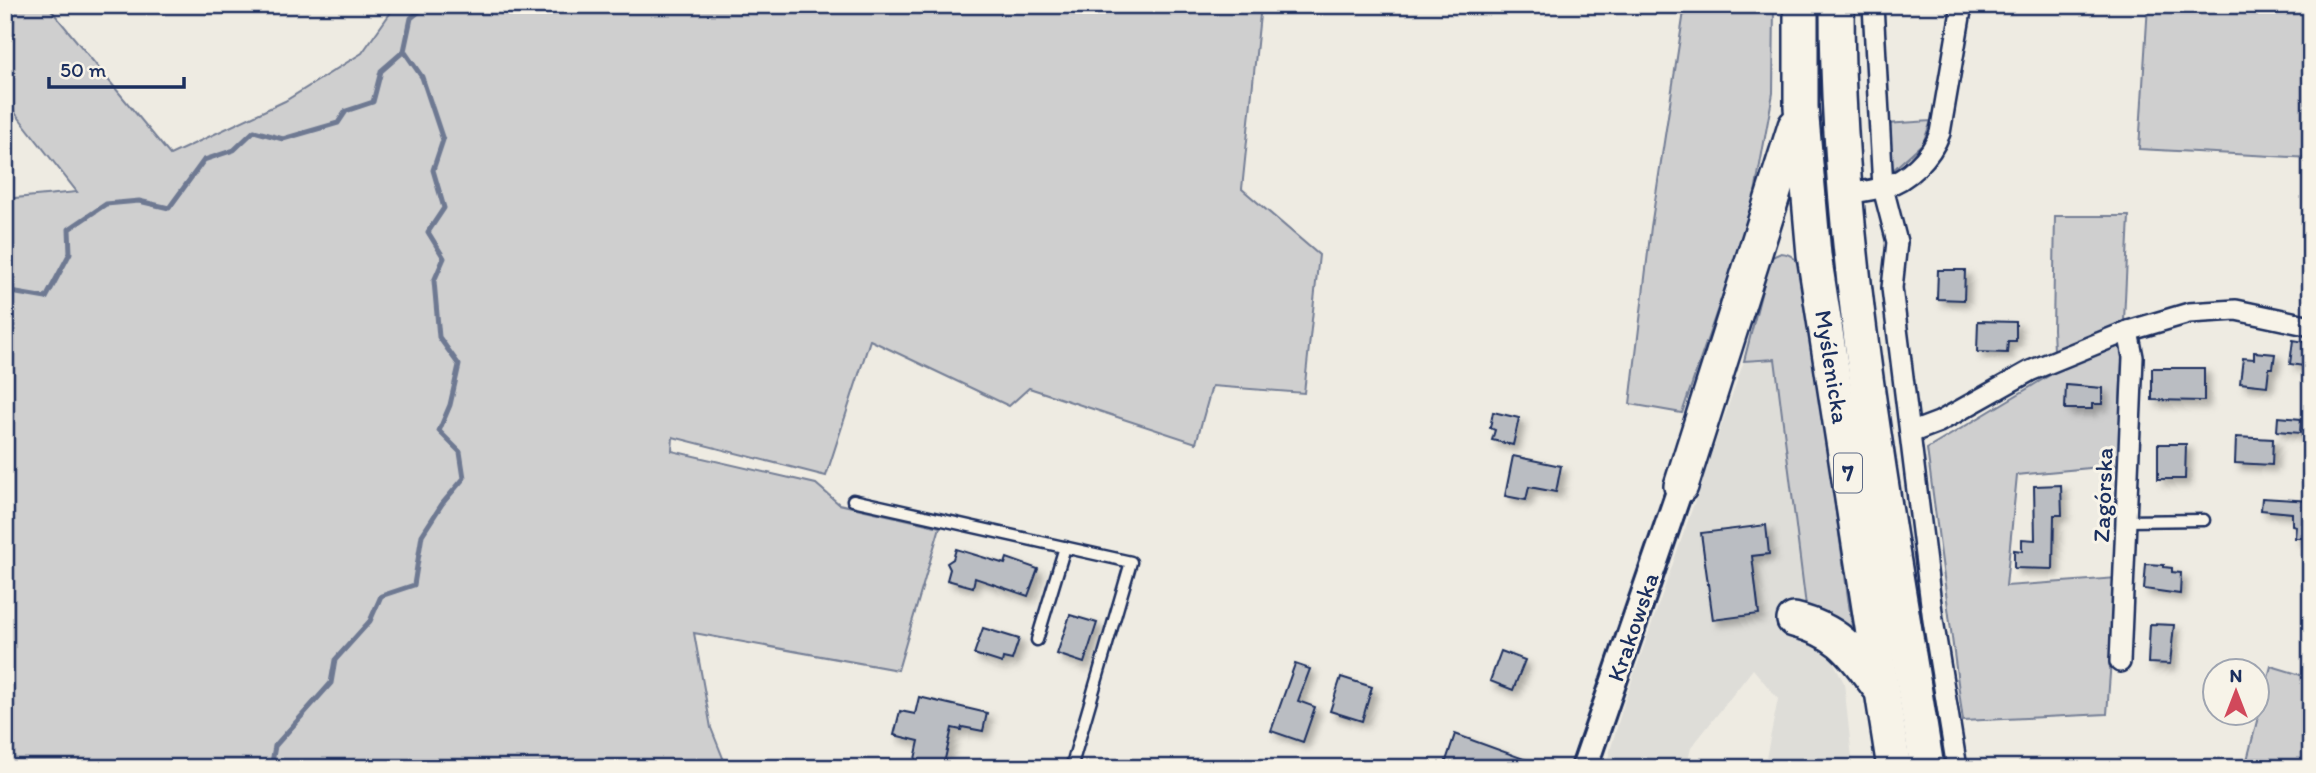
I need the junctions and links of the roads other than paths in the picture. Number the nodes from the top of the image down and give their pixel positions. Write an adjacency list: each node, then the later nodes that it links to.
1 (1801, 5): 5 (highway, Myślenicka / 7)
2 (1837, 5): 7 (highway, Myślenicka / 7)
3 (1873, 5): 6 (street)
4 (1962, 5): 6 (street)
5 (1801, 107): 8 (highway); 9 (highway, Myślenicka / 7)
6 (1883, 188): 7 (street); 12 (street)
7 (1844, 194): 25 (highway, Myślenicka / 7)
8 (1757, 249): 9 (highway); 13 (highway)
9 (1814, 255): 21 (highway, Myślenicka / 7)
10 (2311, 326): 11 (street)
11 (2127, 331): 12 (street); 16 (street, Zagórska)
12 (1910, 433): 26 (street)
13 (1681, 486): 23 (street, Krakowska)
14 (853, 500): 17 (lane)
15 (2204, 520): 16 (lane)
16 (2127, 522): 20 (street, Zagórska)
17 (1065, 547): 19 (lane); 22 (lane)
18 (1794, 620): 21 (highway)
19 (1037, 640)
20 (2120, 662)
21 (1882, 691): 24 (highway, Myślenicka / 7)
22 (1070, 768)
23 (1584, 768)
24 (1894, 768)
25 (1927, 768)
26 (1957, 768)

